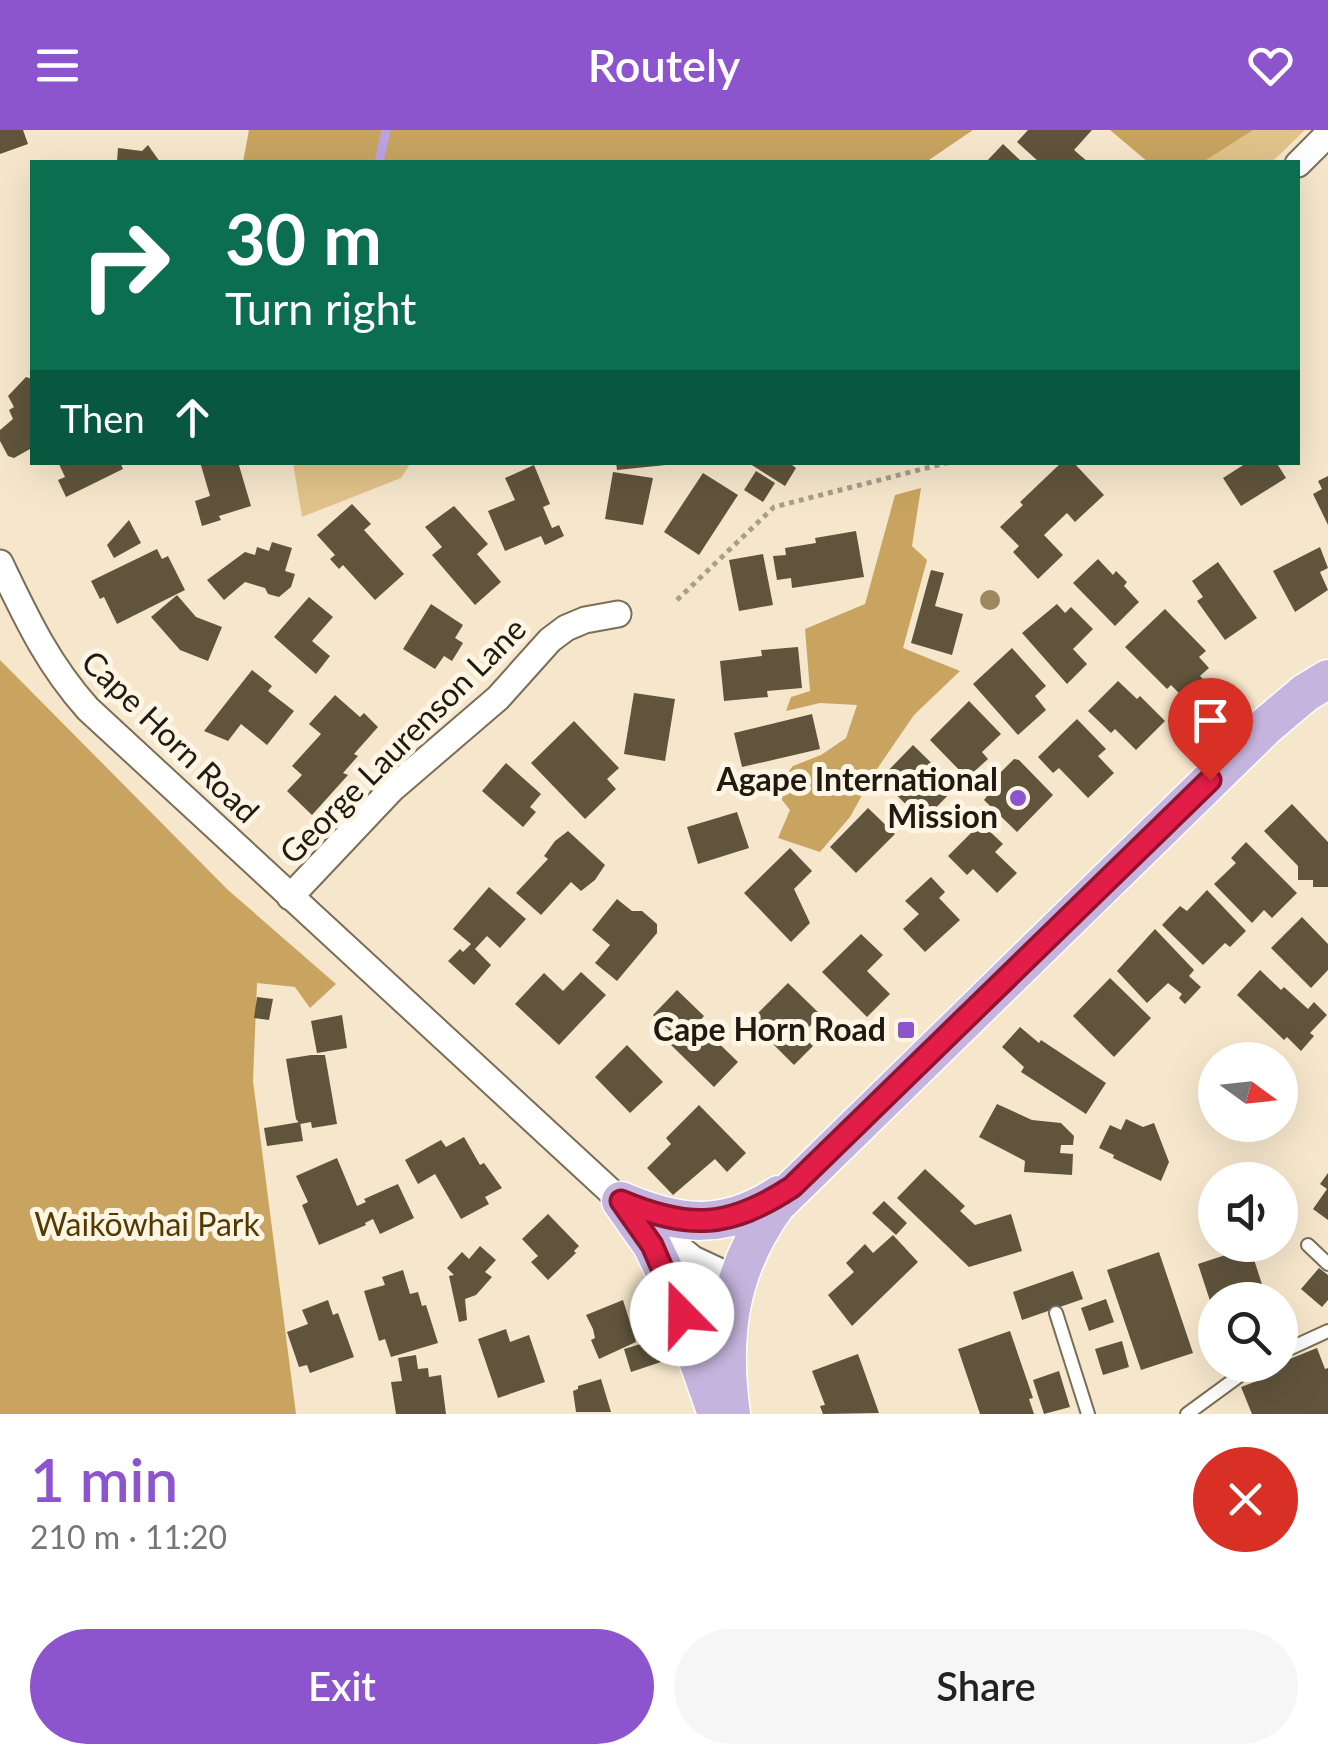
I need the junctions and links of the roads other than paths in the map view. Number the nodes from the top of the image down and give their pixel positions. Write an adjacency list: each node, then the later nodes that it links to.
1 (1328, 134): 2 (street)
2 (1300, 162)
3 (0, 563): 6 (street, Cape Horn Road)
4 (618, 614): 6 (street, George Laurenson Lane)
5 (1328, 679): 7 (main road)
6 (290, 897): 8 (street, Cape Horn Road)
7 (792, 1187): 8 (main road); 11 (main road)
8 (621, 1201): 11 (street, Cape Horn Road); 16 (main road)
9 (1308, 1245): 10 (lane)
10 (1328, 1264)
11 (738, 1280): 17 (main road)
12 (1056, 1313): 18 (lane)
13 (1328, 1331): 14 (lane)
14 (1298, 1345)
15 (1231, 1382): 19 (lane)
16 (718, 1414)
17 (730, 1414)
18 (1088, 1414)
19 (1187, 1414)

